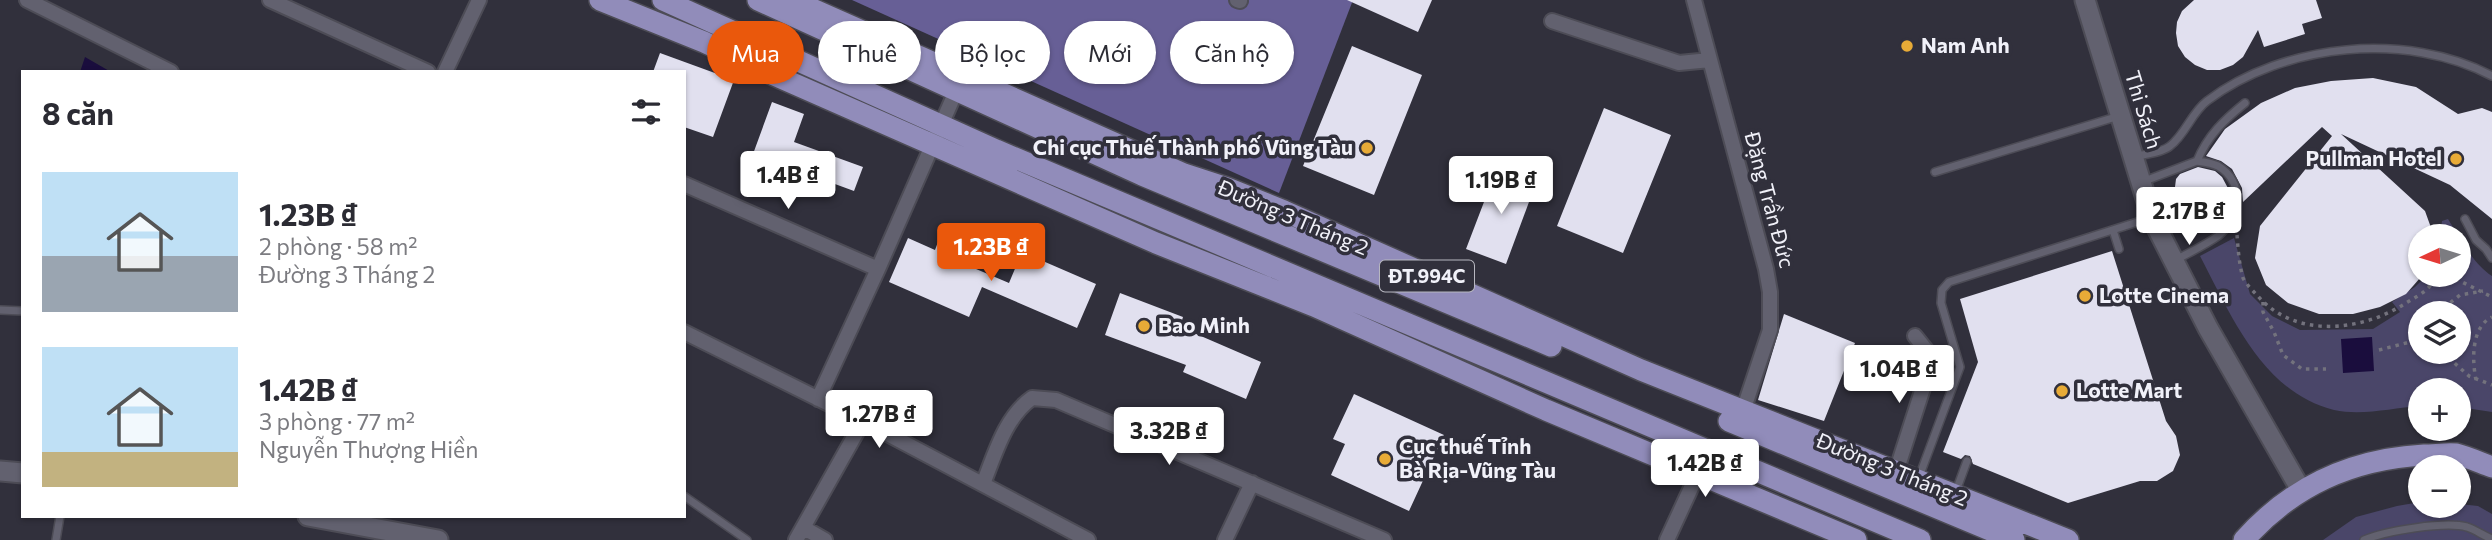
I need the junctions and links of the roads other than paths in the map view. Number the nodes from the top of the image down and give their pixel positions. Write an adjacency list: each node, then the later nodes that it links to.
1 (27, 0): 14 (street)
2 (270, 0): 15 (street)
3 (479, 0): 16 (street)
4 (600, 0): 12 (main road, ĐT.994C)
5 (663, 0): 11 (main road, ĐT.994C)
6 (758, 0): 18 (main road, Đường 3 Tháng 2 / ĐT.994C)
7 (792, 0): 17 (main road, Đường 3 Tháng 2 / ĐT.994C)
8 (1694, 0): 13 (street, Đặng Trần Đức)
9 (2085, 0): 24 (street, Thi Sách)
10 (1552, 21): 13 (street)
11 (707, 32)
12 (707, 33)
13 (1710, 60): 44 (street, Đặng Trần Đức)
14 (167, 70)
15 (424, 70)
16 (446, 70)
17 (935, 70)
18 (935, 72)
19 (804, 76): 25 (main road, ĐT.994C)
20 (2492, 76): 26 (lane)
21 (959, 84): 25 (street)
22 (964, 84): 43 (main road, Đường 3 Tháng 2 / ĐT.994C)
23 (2245, 103): 27 (lane)
24 (2121, 115): 26 (street, Thi Sách); 28 (lane)
25 (937, 135): 37 (street); 46 (main road, ĐT.994C); 52 (main road, ĐT.994C)
26 (2133, 157): 29 (street, Thi Sách)
27 (2197, 160): 29 (lane); 36 (lane)
28 (1935, 172)
29 (2141, 182): 31 (street, Thi Sách)
30 (686, 185): 37 (street)
31 (2152, 218): 33 (lane); 36 (street, Thi Sách)
32 (2465, 219): 35 (lane)
33 (2113, 230): 34 (lane); 55 (lane)
34 (2119, 249)
35 (2492, 258)
36 (2174, 261): 56 (street, Thi Sách)
37 (878, 269): 42 (street)
38 (0, 310): 39 (lane)
39 (21, 310)
40 (686, 333): 42 (street)
41 (1915, 336): 50 (street)
42 (818, 399): 45 (street)
43 (1714, 407): 44 (main road, Đường 3 Tháng 2 / ĐT.994C); 55 (main road, Đường 3 Tháng 2 / ĐT.994C)
44 (1743, 411): 50 (main road, Đường 3 Tháng 2 / ĐT.994C)
45 (863, 421): 54 (street); 61 (street)
46 (1699, 447): 52 (street); 72 (main road, ĐT.994C)
47 (1967, 461): 57 (lane)
48 (2492, 467): 56 (main road)
49 (0, 471): 51 (street)
50 (1896, 472): 55 (main road, Đường 3 Tháng 2 / ĐT.994C)
51 (21, 473)
52 (1697, 475): 70 (street); 71 (main road, ĐT.994C)
53 (1252, 482): 54 (street); 68 (street); 69 (street)
54 (983, 484): 67 (street)
55 (1915, 489): 57 (main road, Đường 3 Tháng 2 / ĐT.994C); 73 (main road, Đường 3 Tháng 2 / ĐT.994C)
56 (2301, 490): 75 (main road)
57 (1954, 495): 74 (main road, Đường 3 Tháng 2 / ĐT.994C)
58 (686, 497): 65 (lane)
59 (60, 518): 63 (lane)
60 (319, 518): 64 (street)
61 (800, 534): 66 (street)
62 (2492, 539): 76 (lane)
63 (56, 540)
64 (438, 540)
65 (747, 540)
66 (825, 540)
67 (1088, 540)
68 (1225, 540)
69 (1384, 540)
70 (1667, 540)
71 (1856, 540)
72 (1920, 540)
73 (2014, 540)
74 (2068, 540)
75 (2244, 540)
76 (2364, 540)

